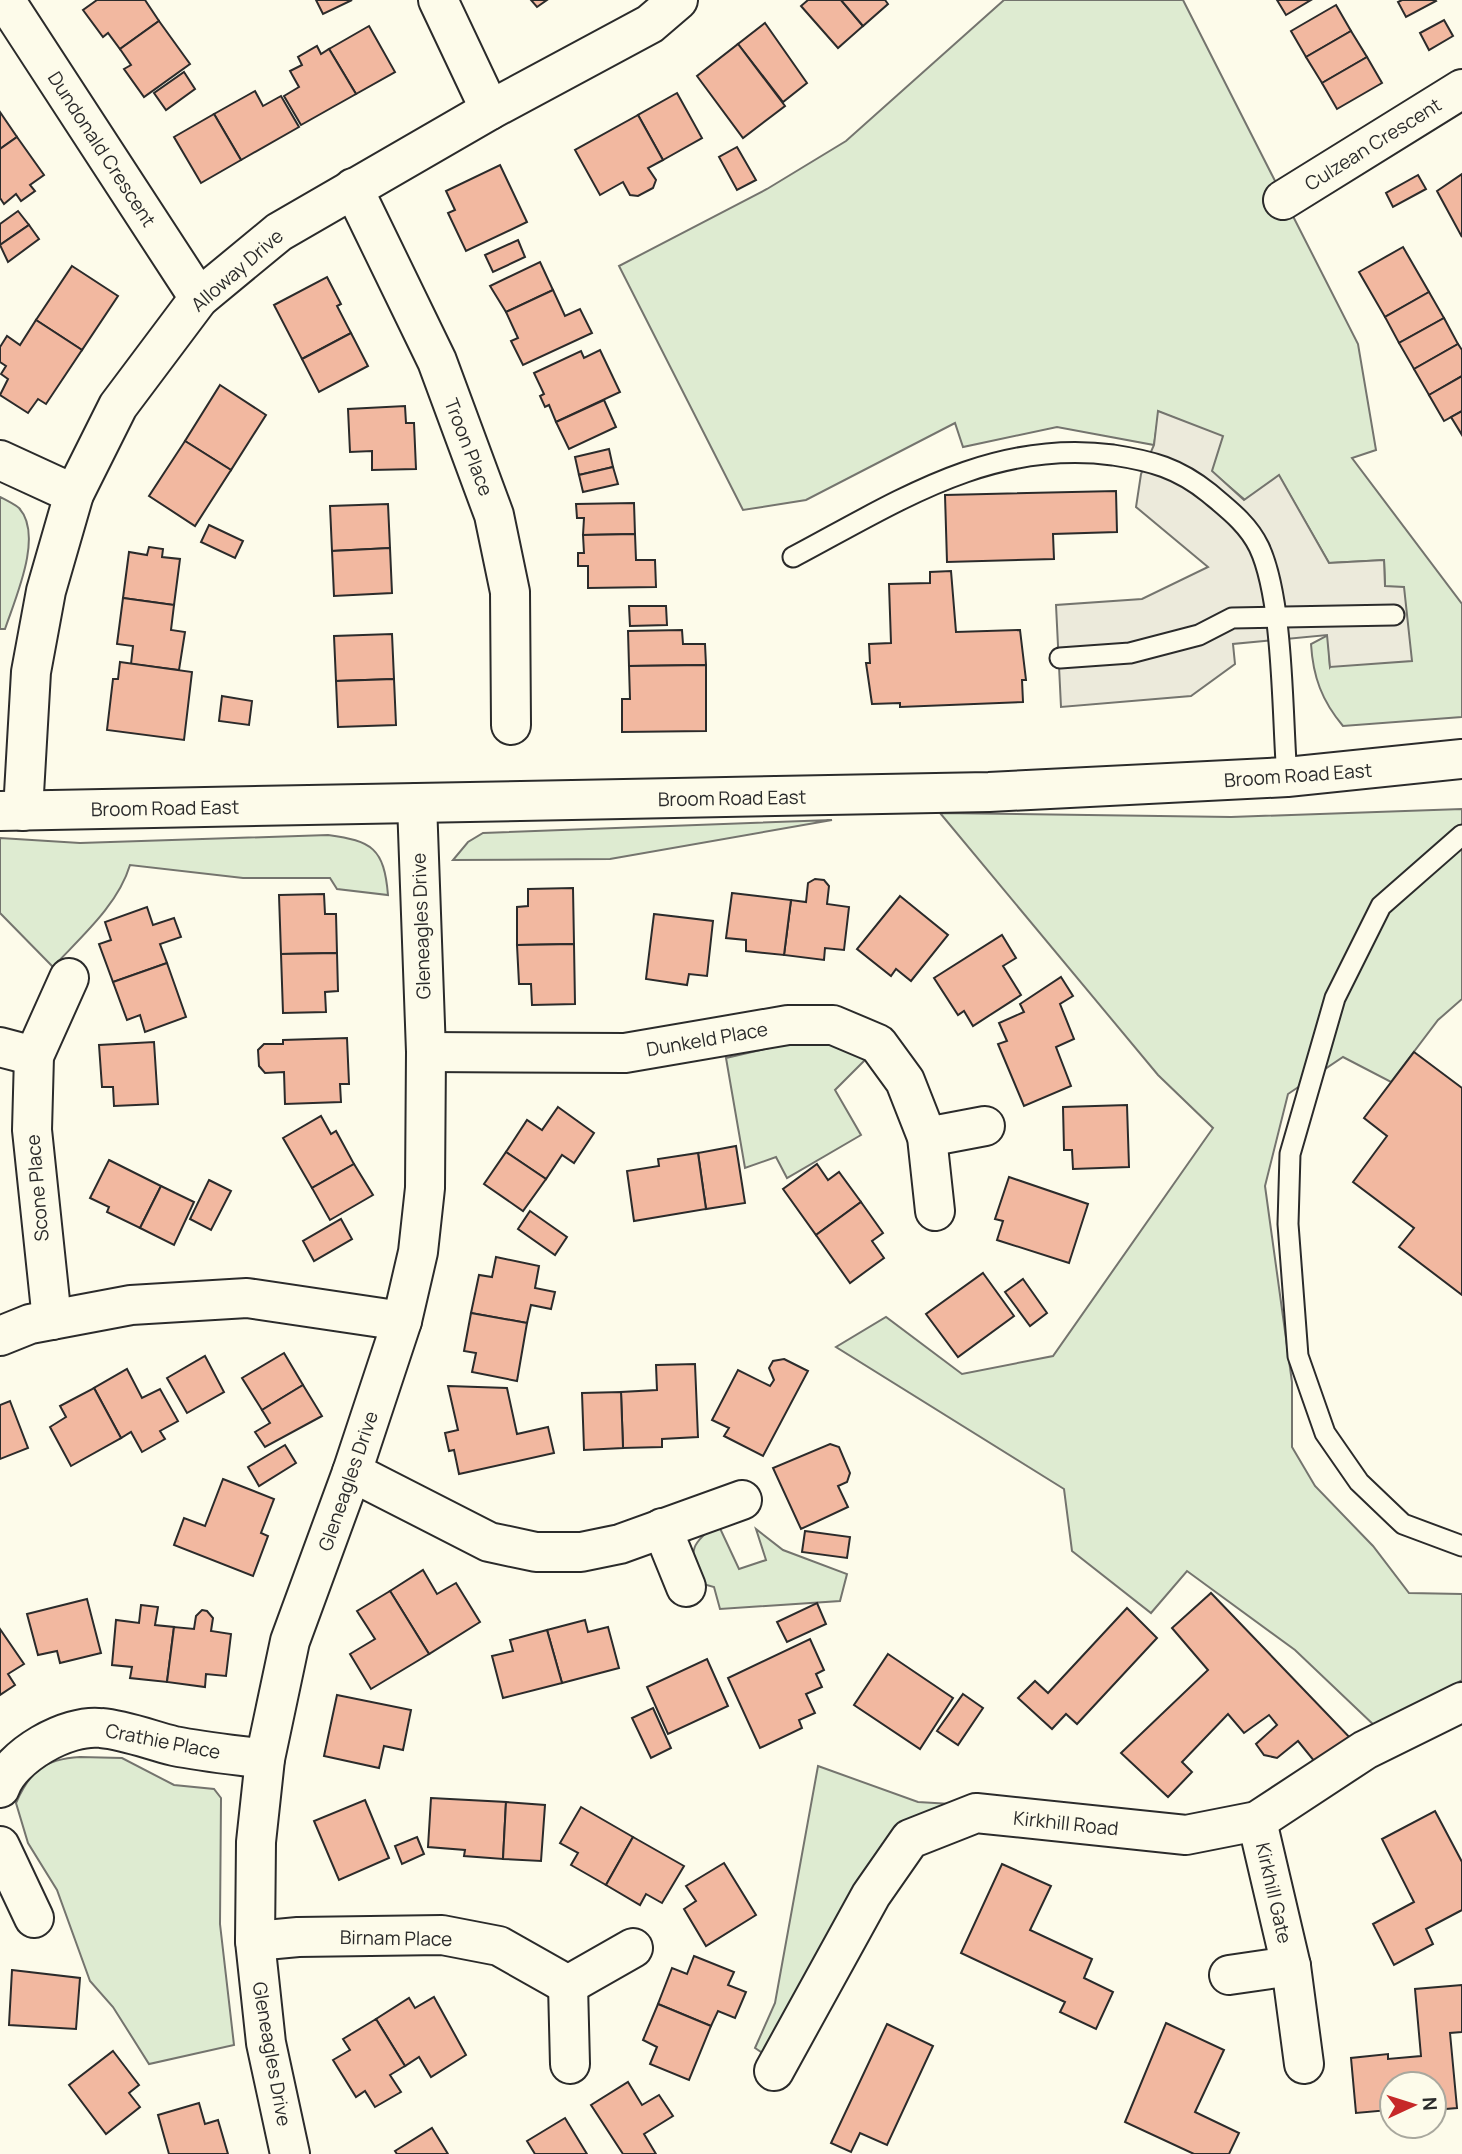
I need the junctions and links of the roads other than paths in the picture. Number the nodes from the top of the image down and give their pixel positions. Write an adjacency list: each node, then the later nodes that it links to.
1 (5, 0): 8 (street, Dundonald Crescent)
2 (438, 0): 5 (street)
3 (678, 0): 5 (street, Alloway Drive)
4 (1462, 89): 7 (street, Culzean Crescent)
5 (490, 110): 6 (street, Alloway Drive)
6 (353, 188): 8 (street, Alloway Drive); 15 (street, Troon Place)
7 (1283, 200)
8 (199, 298): 10 (street, Alloway Drive)
9 (0, 460): 10 (street)
10 (74, 495): 19 (street, Alloway Drive)
11 (793, 557): 13 (lane)
12 (1394, 615): 13 (lane)
13 (1275, 619): 14 (lane); 17 (lane)
14 (1060, 658)
15 (511, 725)
16 (1462, 759): 17 (street, Broom Road East)
17 (1287, 777): 18 (street, Broom Road East)
18 (417, 803): 19 (street, Broom Road East); 23 (street, Gleneagles Drive)
19 (11, 811)
20 (1462, 835): 33 (lane)
21 (69, 978): 22 (street, Scone Place)
22 (17, 1051): 27 (street, Scone Place)
23 (426, 1052): 25 (street, Dunkeld Place); 28 (street, Gleneagles Drive)
24 (985, 1126): 25 (street)
25 (927, 1137): 26 (street, Dunkeld Place)
26 (935, 1212)
27 (52, 1320): 28 (street); 29 (street)
28 (402, 1321): 30 (street, Gleneagles Drive)
29 (0, 1336)
30 (352, 1472): 32 (street); 36 (street, Gleneagles Drive)
31 (742, 1500): 32 (street)
32 (662, 1528): 34 (street)
33 (1462, 1546)
34 (686, 1587)
35 (1462, 1702): 38 (street, Kirkhill Road)
36 (265, 1759): 37 (street, Crathie Place); 41 (street, Gleneagles Drive)
37 (0, 1788)
38 (1257, 1821): 43 (street, Kirkhill Gate); 48 (street, Kirkhill Road)
39 (0, 1846): 40 (street)
40 (34, 1918)
41 (255, 1941): 45 (street, Birnam Place); 49 (street, Gleneagles Drive)
42 (633, 1948): 45 (street)
43 (1290, 1965): 44 (street, Kirkhill Gate); 47 (street, Kirkhill Gate)
44 (1229, 1975)
45 (568, 1985): 46 (street)
46 (570, 2064)
47 (1304, 2064)
48 (774, 2071)
49 (290, 2154)

